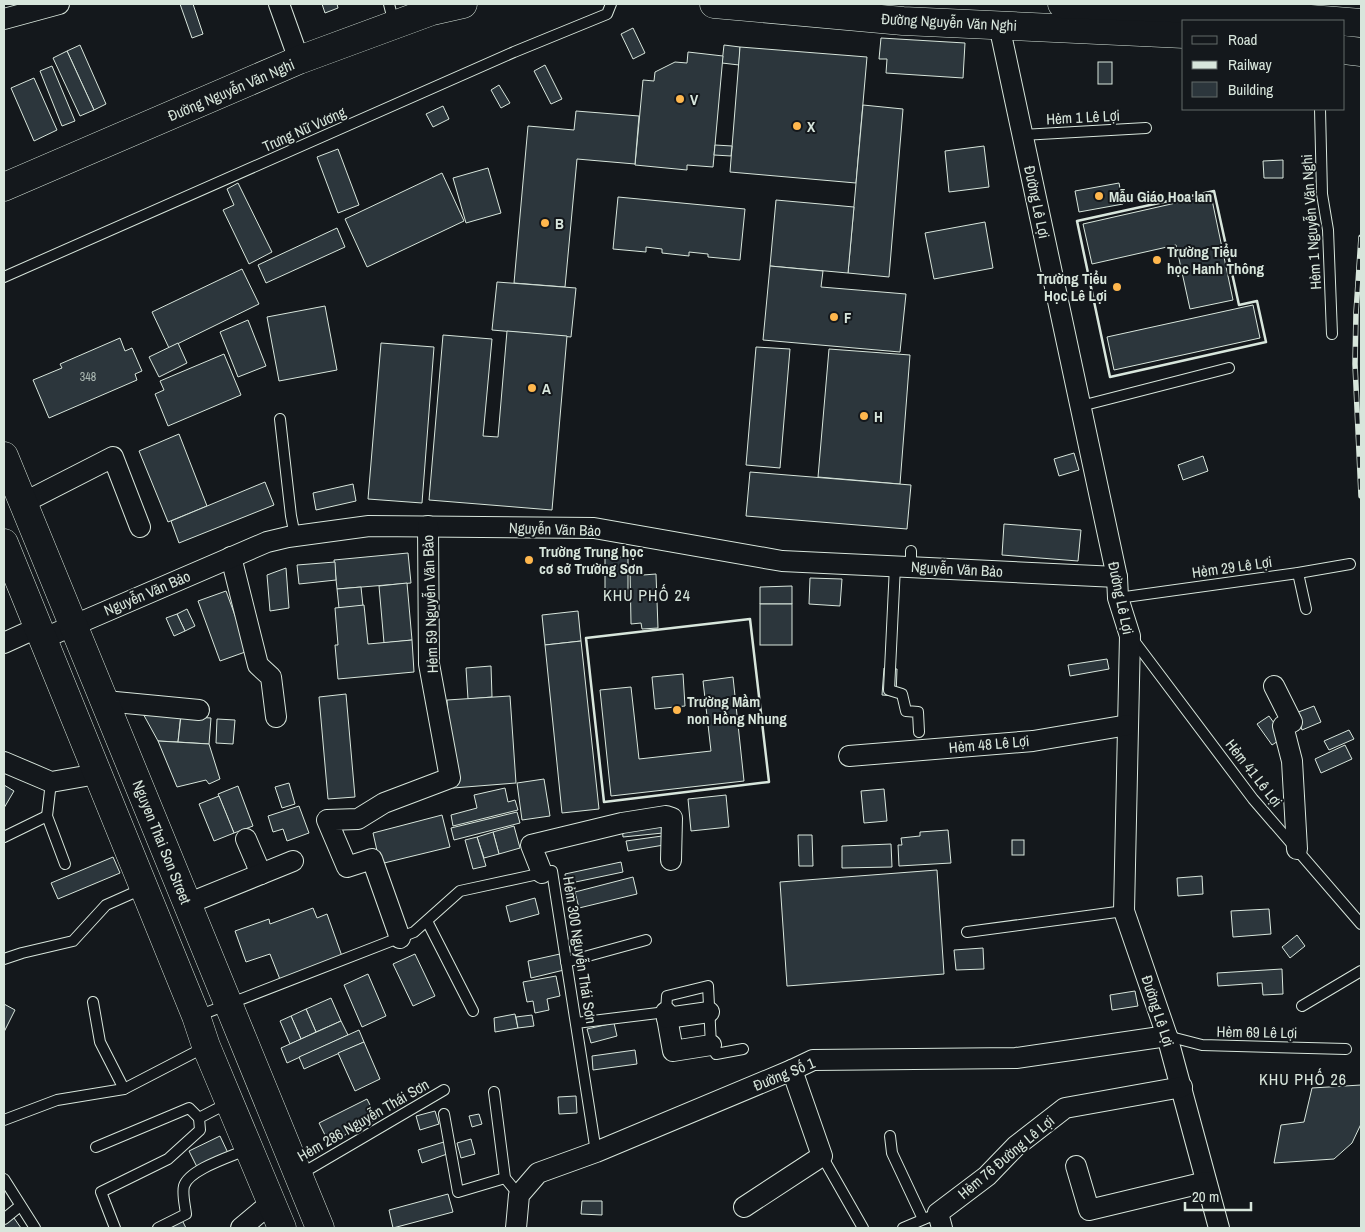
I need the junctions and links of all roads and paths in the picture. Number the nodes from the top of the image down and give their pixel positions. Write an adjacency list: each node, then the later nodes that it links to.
1 (58, 4): 11 (street)
2 (279, 4): 18 (street)
3 (611, 4): 23 (lane, Trưng Nữ Vương)
4 (714, 4): 9 (main road, Đường Nguyễn Văn Nghi)
5 (1062, 4): 7 (main road)
6 (449, 6): 10 (main road, Đường Nguyễn Văn Nghi)
7 (1172, 6): 8 (main road)
8 (1287, 10): 12 (main road)
9 (997, 14): 15 (main road, Đường Nguyễn Văn Nghi); 21 (street, Đường Lê Lợi)
10 (391, 15): 18 (main road, Đường Nguyễn Văn Nghi)
11 (4, 19)
12 (1334, 20)
13 (1345, 21): 14 (main road)
14 (1361, 23)
15 (1182, 34)
16 (1345, 50): 17 (main road)
17 (1361, 52)
18 (299, 60): 22 (main road, Đường Nguyễn Văn Nghi)
19 (1320, 110): 24 (lane, Hẻm 1 Nguyễn Văn Nghi)
20 (1146, 128): 21 (lane, Hẻm 1 Lê Lợi)
21 (1022, 135): 26 (street, Đường Lê Lợi)
22 (4, 187)
23 (4, 277)
24 (1332, 334)
25 (1229, 368): 26 (lane)
26 (1080, 406): 38 (street, Đường Lê Lợi)
27 (280, 419): 32 (lane)
28 (4, 456): 29 (main road, Nguyen Thai Son Street)
29 (23, 503): 31 (street); 41 (main road, Nguyen Thai Son Street)
30 (428, 526): 32 (street, Nguyễn Văn Bảo); 35 (street, Nguyễn Văn Bảo); 70 (street, Hẻm 59 Nguyễn Văn Bảo)
31 (140, 527)
32 (296, 536): 34 (street, Nguyễn Văn Bảo)
33 (4, 543): 42 (main road)
34 (231, 557): 41 (street, Nguyễn Văn Bảo); 48 (street)
35 (906, 562): 38 (street, Nguyễn Văn Bảo); 50 (lane)
36 (1350, 564): 37 (lane, Hẻm 29 Lê Lợi)
37 (1298, 573): 39 (lane, Hẻm 29 Lê Lợi); 40 (lane)
38 (1117, 577): 39 (street, Đường Lê Lợi)
39 (1118, 598): 43 (street, Đường Lê Lợi)
40 (1306, 610)
41 (74, 625): 42 (street, Nguyễn Văn Bảo); 46 (main road, Nguyen Thai Son Street)
42 (40, 633): 44 (street, Nguyễn Văn Bảo); 53 (main road)
43 (1130, 636): 49 (street, Đường Lê Lợi); 58 (lane, Hẻm 41 Lê Lợi)
44 (4, 643)
45 (1274, 686): 58 (street)
46 (105, 701): 47 (street); 65 (main road, Nguyen Thai Son Street)
47 (199, 710)
48 (276, 717)
49 (1128, 726): 51 (street, Hẻm 48 Lê Lợi); 66 (street, Đường Lê Lợi)
50 (919, 732)
51 (849, 756)
52 (4, 762): 54 (street)
53 (97, 774): 54 (street); 64 (main road)
54 (51, 782): 55 (lane)
55 (48, 816): 56 (lane); 61 (lane)
56 (4, 838)
57 (246, 839): 63 (street)
58 (1296, 849): 68 (lane, Hẻm 41 Lê Lợi)
59 (671, 860): 62 (street)
60 (293, 861): 63 (street)
61 (65, 864)
62 (542, 873): 67 (lane, Hẻm 300 Nguyễn Thái Sơn); 73 (lane, Hẻm 300 Nguyễn Thái Sơn)
63 (261, 874): 65 (street)
64 (143, 888): 72 (lane); 81 (main road)
65 (187, 904): 76 (main road, Nguyen Thai Son Street)
66 (1124, 911): 69 (lane); 83 (street, Đường Lê Lợi)
67 (427, 921): 70 (lane, Hẻm 300 Nguyễn Thái Sơn); 78 (lane)
68 (1361, 924)
69 (967, 932)
70 (400, 938): 76 (lane, Hẻm 300 Nguyễn Thái Sơn)
71 (646, 940): 73 (lane)
72 (4, 960)
73 (566, 962): 82 (lane, Hẻm 300 Nguyễn Thái Sơn)
74 (1361, 971): 77 (lane)
75 (93, 1002): 90 (lane)
76 (227, 1004): 81 (lane, Hẻm 300 Nguyễn Thái Sơn); 103 (main road, Nguyen Thai Son Street)
77 (1302, 1006)
78 (473, 1011)
79 (709, 1012): 80 (street); 84 (lane)
80 (667, 1015): 82 (lane); 84 (street)
81 (196, 1016): 85 (main road)
82 (576, 1023): 100 (lane, Hẻm 300 Nguyễn Thái Sơn)
83 (1167, 1036): 87 (lane, Hẻm 69 Lê Lợi); 88 (street, Đường Số 1); 89 (street, Đường Lê Lợi)
84 (711, 1045): 86 (lane)
85 (206, 1046): 90 (lane); 93 (main road)
86 (743, 1049)
87 (1346, 1049)
88 (792, 1070): 100 (street, Đường Số 1); 101 (street)
89 (1182, 1087): 106 (street, Đường Lê Lợi); 112 (street, Hẻm 76 Đường Lê Lợi)
90 (124, 1089): 96 (lane)
91 (444, 1090): 103 (lane, Hẻm 286 Nguyễn Thái Sơn)
92 (494, 1092): 104 (lane)
93 (229, 1102): 95 (lane); 99 (main road)
94 (444, 1114): 104 (lane)
95 (199, 1118): 98 (lane); 114 (lane)
96 (4, 1120)
97 (890, 1136): 112 (lane)
98 (96, 1147)
99 (249, 1149): 108 (main road); 115 (lane)
100 (596, 1152): 107 (street, Đường Số 1)
101 (822, 1156): 110 (street); 120 (lane)
102 (1076, 1166): 106 (street)
103 (298, 1175): 118 (main road, Nguyen Thai Son Street)
104 (506, 1178): 107 (lane)
105 (4, 1179): 109 (lane)
106 (1206, 1182): 122 (street, Đường Lê Lợi)
107 (519, 1195): 119 (street)
108 (272, 1202): 116 (street); 117 (main road)
109 (20, 1206): 111 (lane); 113 (lane)
110 (744, 1207)
111 (4, 1219)
112 (934, 1220): 121 (lane)
113 (35, 1228)
114 (115, 1228)
115 (158, 1228)
116 (241, 1228)
117 (282, 1228)
118 (320, 1228)
119 (516, 1228)
120 (863, 1228)
121 (903, 1228)
122 (1219, 1228)

